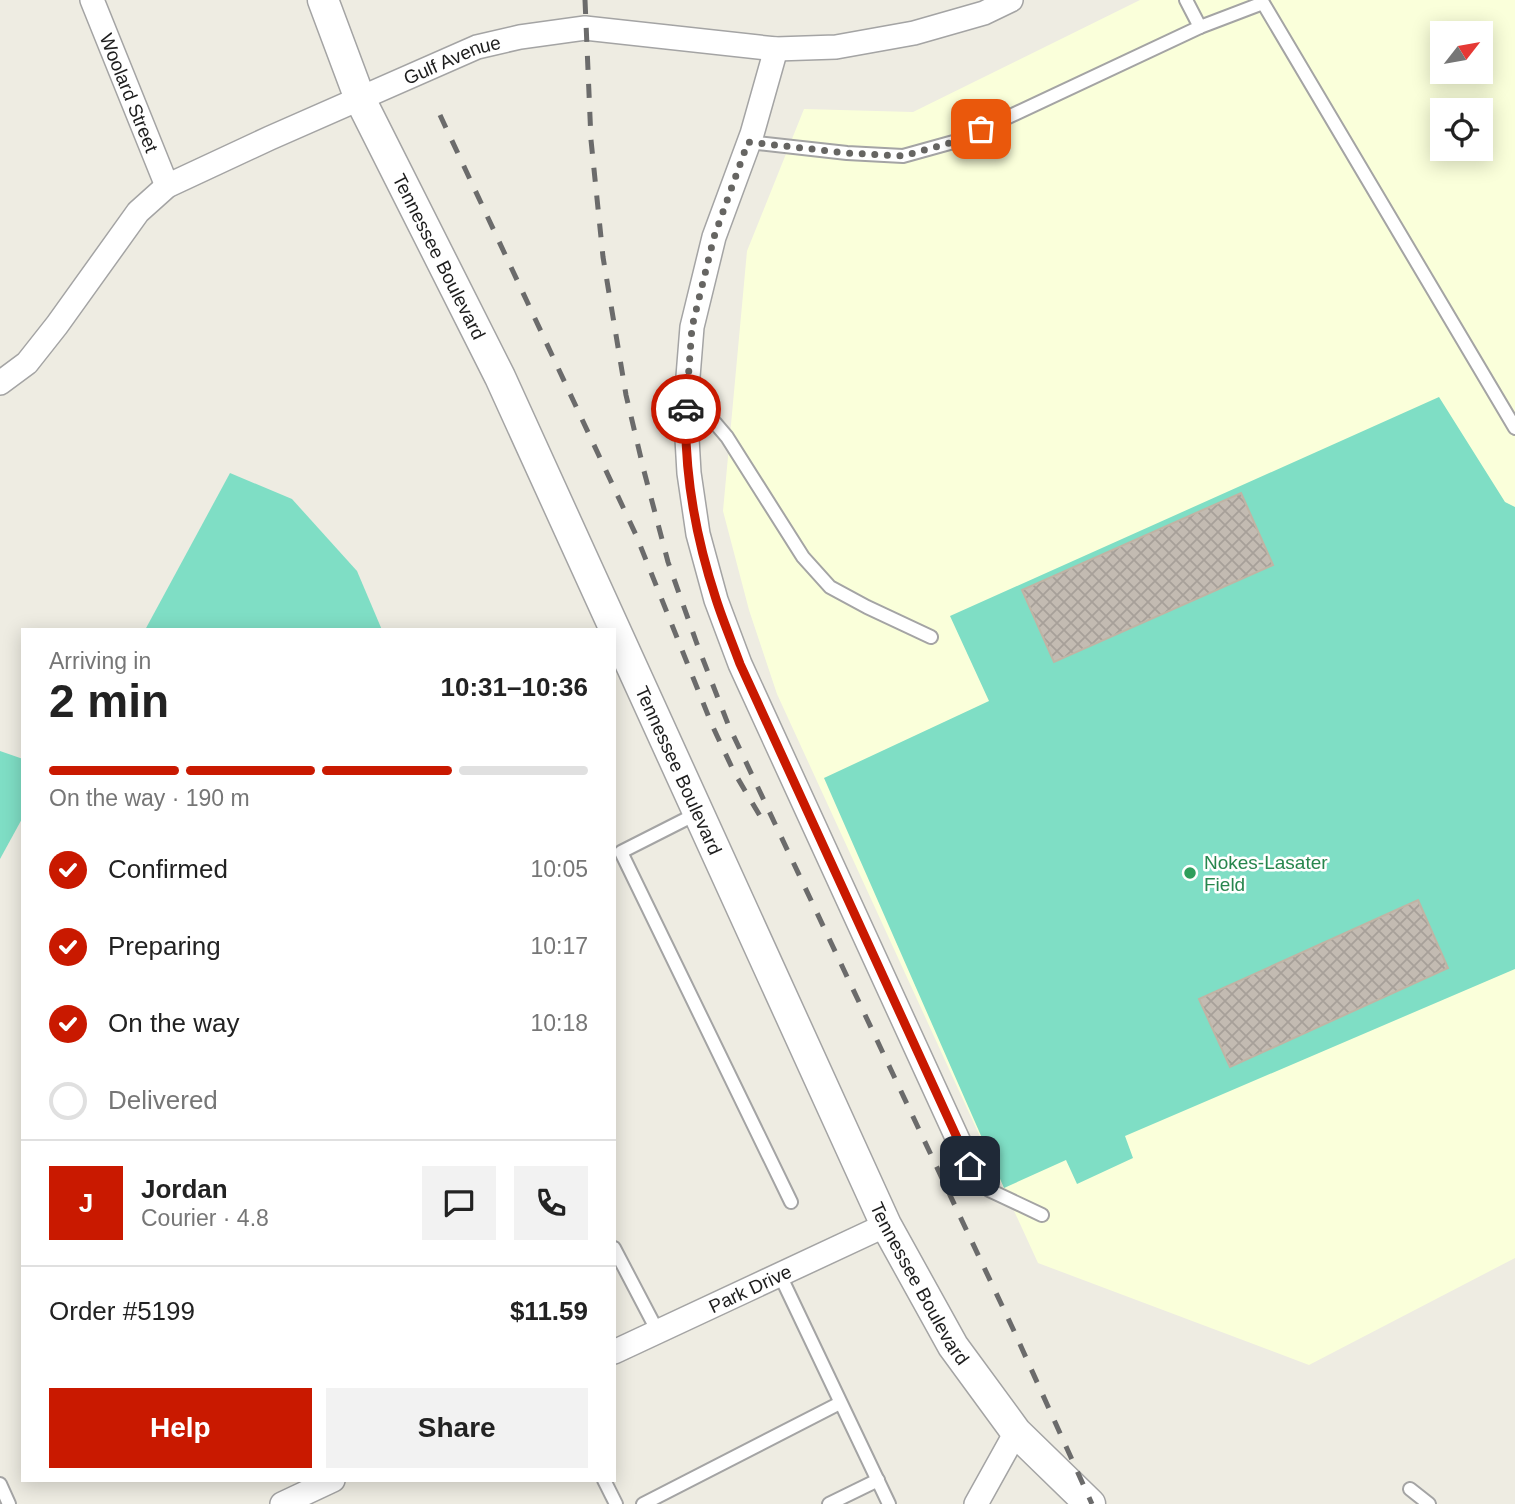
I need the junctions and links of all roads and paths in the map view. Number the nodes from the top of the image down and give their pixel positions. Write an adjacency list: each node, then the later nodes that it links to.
1 (92, 0): 10 (street, Woolard Street)
2 (323, 0): 8 (street, Tennessee Boulevard)
3 (1011, 0): 7 (street, Gulf Avenue)
4 (1186, 0): 6 (lane)
5 (1265, 1): 6 (lane); 13 (lane)
6 (1199, 27): 9 (lane)
7 (776, 48): 8 (street, Gulf Avenue); 9 (street)
8 (360, 99): 10 (street, Gulf Avenue); 14 (street, Tennessee Boulevard)
9 (748, 142): 12 (street)
10 (167, 186): 11 (street, Gulf Avenue)
11 (0, 383)
12 (687, 390): 16 (lane); 18 (street)
13 (1515, 428)
14 (614, 628)
15 (616, 632): 17 (street, Tennessee Boulevard)
16 (931, 637)
17 (698, 813): 19 (lane); 21 (street, Tennessee Boulevard)
18 (970, 1166): 20 (lane)
19 (791, 1202)
20 (1042, 1215)
21 (886, 1225): 23 (street, Park Drive); 27 (street, Tennessee Boulevard)
22 (616, 1252): 24 (lane)
23 (780, 1275): 24 (street, Park Drive); 26 (lane)
24 (658, 1332): 25 (street, Park Drive)
25 (616, 1351)
26 (840, 1403): 28 (lane); 36 (lane)
27 (1016, 1432): 39 (street); 40 (street, Tennessee Boulevard)
28 (878, 1480): 37 (lane); 38 (lane)
29 (329, 1482): 34 (street)
30 (605, 1482): 35 (lane)
31 (0, 1484): 33 (lane)
32 (1410, 1489): 41 (lane)
33 (9, 1504)
34 (282, 1504)
35 (616, 1504)
36 (643, 1504)
37 (829, 1504)
38 (889, 1504)
39 (976, 1504)
40 (1090, 1504)
41 (1429, 1504)

